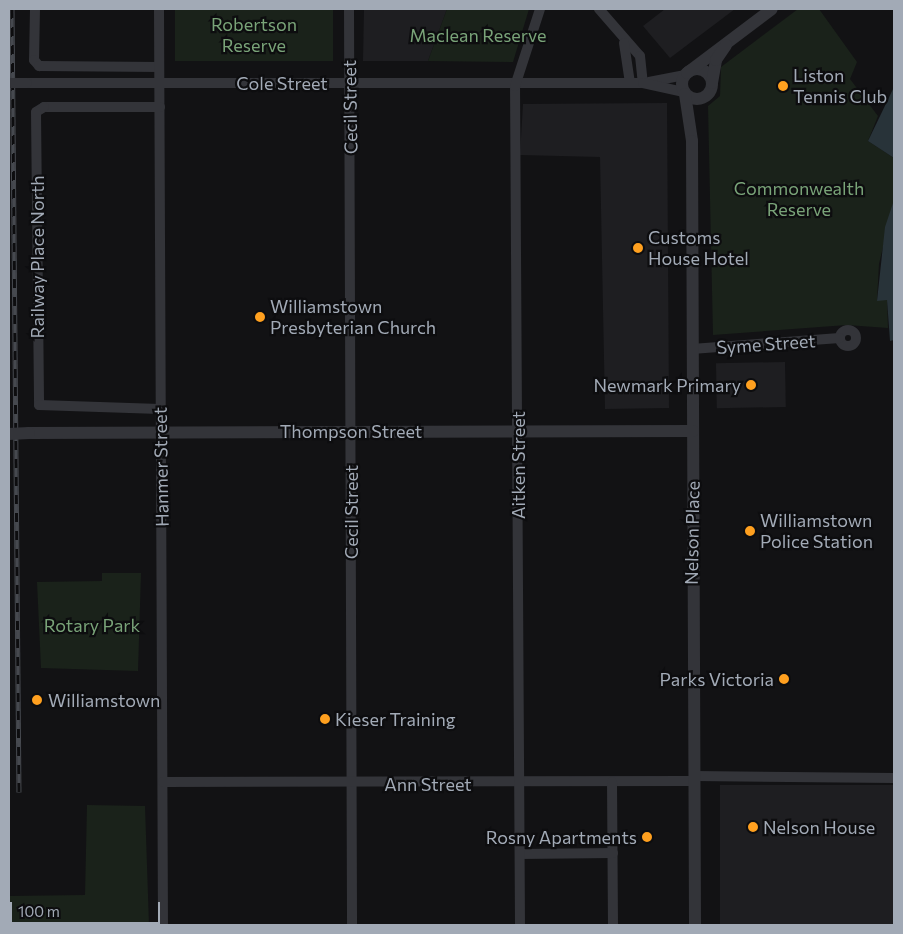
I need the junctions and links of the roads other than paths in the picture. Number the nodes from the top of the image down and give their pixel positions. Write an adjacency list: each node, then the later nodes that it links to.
1 (35, 9): 9 (street)
2 (159, 9): 9 (street, Hanmer Street)
3 (349, 9): 15 (street, Cecil Street)
4 (540, 9): 16 (street, Aitken Street)
5 (599, 9): 7 (street)
6 (772, 9): 8 (street, Nelson Place)
7 (621, 38): 13 (street); 14 (street)
8 (732, 38): 10 (street, Nelson Place); 17 (street, Nelson Place)
9 (159, 67): 12 (street, Hanmer Street)
10 (686, 74): 14 (street, Cole Street); 17 (street); 18 (street, Nelson Place)
11 (9, 83): 12 (street, Cole Street, bridge)
12 (159, 83): 15 (street, Cole Street); 19 (street, Hanmer Street)
13 (630, 83): 14 (street, Cole Street); 16 (street, Cole Street)
14 (644, 83): 18 (street, Cole Street)
15 (349, 84): 16 (street, Cole Street); 25 (street, Cecil Street)
16 (515, 86): 24 (street, Aitken Street)
17 (709, 89): 18 (street); 20 (street, Nelson Place)
18 (685, 93): 20 (street, Nelson Place)
19 (160, 107): 23 (street, Hanmer Street); 23 (street, Railway Place North)
20 (692, 141): 22 (street, Nelson Place)
21 (840, 338): 22 (street, Syme Street)
22 (692, 349): 26 (street, Nelson Place)
23 (160, 410): 27 (street, Hanmer Street)
24 (518, 430): 25 (street, Thompson Street); 26 (street, Thompson Street); 33 (street, Aitken Street)
25 (350, 431): 27 (street, Thompson Street); 34 (street, Cecil Street)
26 (693, 431): 29 (street, Nelson Place)
27 (161, 432): 28 (street, Thompson Street, bridge); 31 (street, Hanmer Street)
28 (9, 434)
29 (694, 778): 30 (street, Ann Street); 32 (street, Ann Street); 41 (street, Nelson Place)
30 (894, 778)
31 (163, 782): 34 (street, Ann Street); 37 (street, Hanmer Street)
32 (612, 782): 33 (street, Ann Street); 35 (street)
33 (520, 783): 34 (street, Ann Street); 36 (street, Aitken Street)
34 (352, 784): 38 (street, Cecil Street)
35 (613, 853): 36 (street); 40 (street)
36 (520, 854): 39 (street, Aitken Street)
37 (163, 925)
38 (352, 925)
39 (520, 925)
40 (613, 925)
41 (695, 925)

